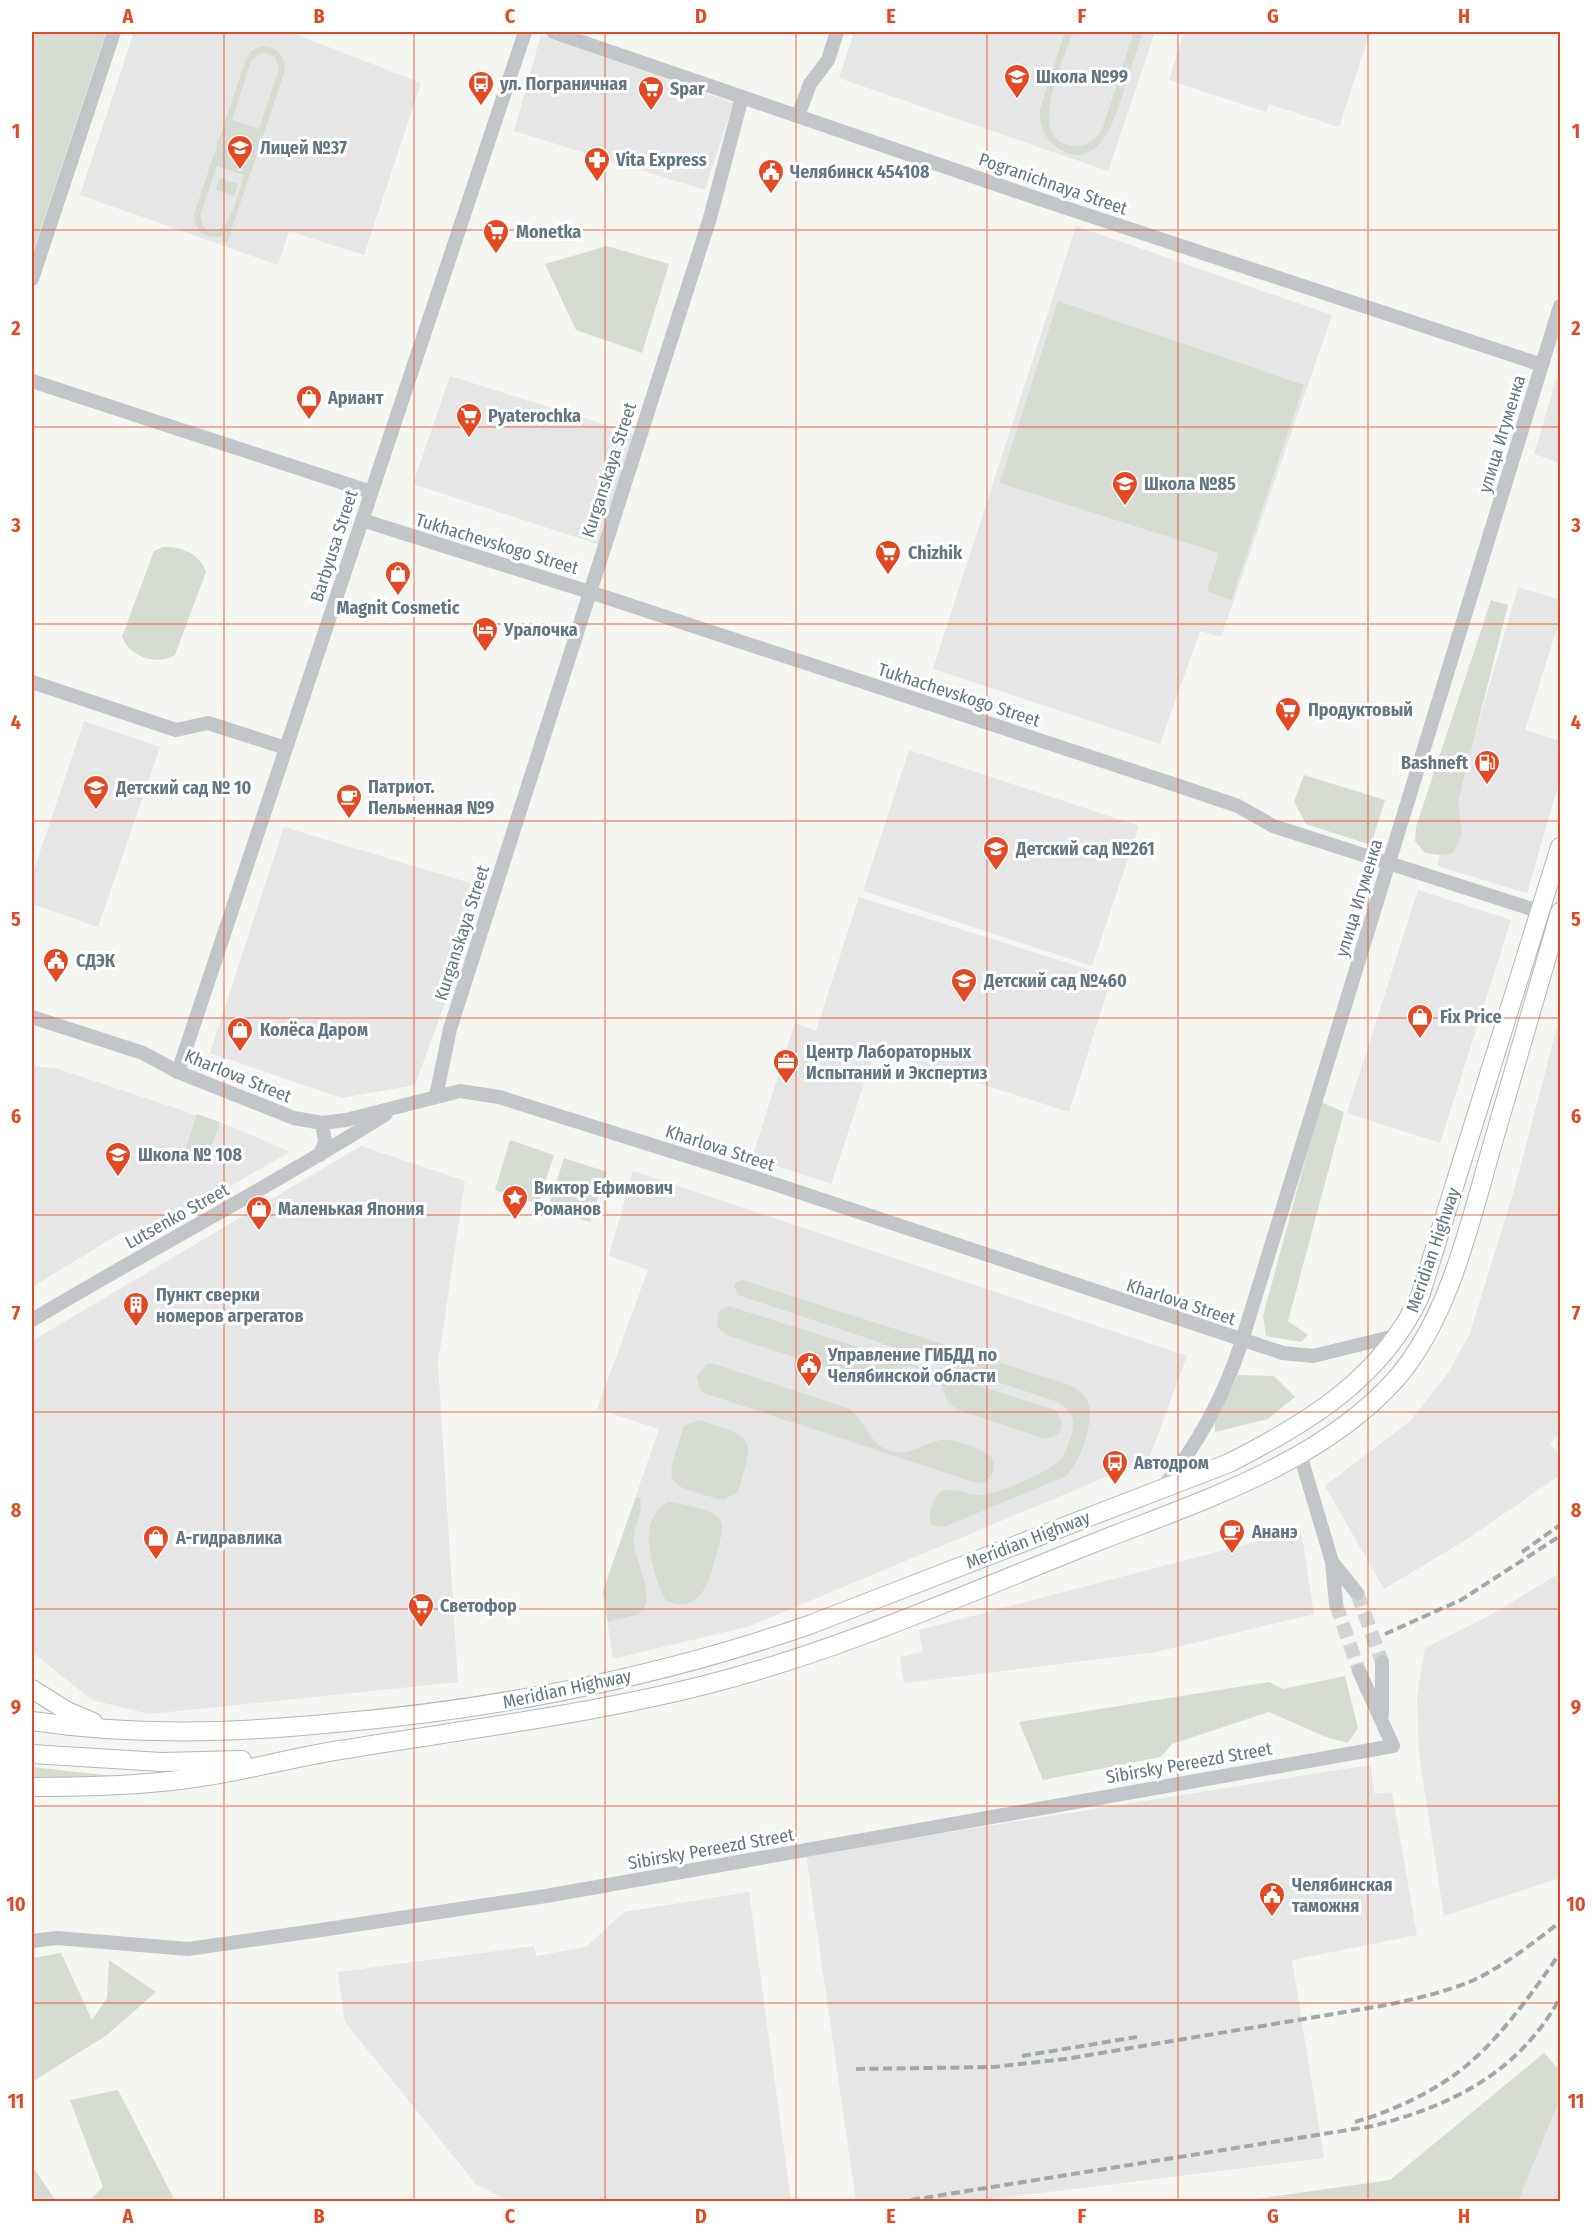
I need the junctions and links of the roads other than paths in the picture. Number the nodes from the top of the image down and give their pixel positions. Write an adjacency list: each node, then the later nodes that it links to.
1 (114, 32): 7 (street)
2 (525, 32): 11 (street, Barbyusa Street)
3 (553, 32): 5 (street, Pogranichnaya Street)
4 (837, 32): 6 (street)
5 (742, 96): 6 (street, Pogranichnaya Street); 13 (street, Kurganskaya Street)
6 (798, 116): 9 (street, Pogranichnaya Street)
7 (32, 279)
8 (1560, 306): 9 (street, улица Игуменка)
9 (1542, 365): 17 (street, улица Игуменка)
10 (32, 381): 11 (street)
11 (371, 492): 12 (street, Barbyusa Street)
12 (362, 520): 13 (street, Tukhachevskogo Street); 15 (street, Barbyusa Street)
13 (590, 592): 17 (street, Tukhachevskogo Street); 22 (street, Kurganskaya Street)
14 (32, 682): 15 (street)
15 (286, 748): 21 (street, Barbyusa Street)
16 (1560, 847): 18 (main road, Meridian Highway)
17 (1389, 863): 18 (street, Tukhachevskogo Street); 28 (street, улица Игуменка)
18 (1541, 912): 27 (main road, Meridian Highway)
19 (1560, 912): 29 (main road, Meridian Highway)
20 (32, 1017): 21 (street, Kharlova Street)
21 (178, 1072): 24 (street, Kharlova Street)
22 (436, 1096): 23 (street, Kharlova Street); 28 (street, Kharlova Street)
23 (400, 1104): 24 (street, Kharlova Street); 25 (street, Lutsenko Street)
24 (322, 1123): 25 (street)
25 (320, 1155): 26 (street, Lutsenko Street)
26 (32, 1320)
27 (1399, 1335): 28 (street, Kharlova Street); 30 (main road, Meridian Highway)
28 (1242, 1341): 30 (street, улица Игуменка)
29 (1300, 1454): 31 (street); 40 (main road, Meridian Highway)
30 (1163, 1487): 39 (main road, Meridian Highway)
31 (1332, 1562): 32 (street); 33 (street)
32 (1357, 1593)
33 (1336, 1604)
34 (1382, 1662): 37 (street)
35 (1359, 1671): 37 (street)
36 (32, 1689): 39 (main road)
37 (1382, 1719): 43 (street, Sibirsky Pereezd Street)
38 (32, 1721): 39 (main road, Meridian Highway)
39 (111, 1730)
40 (324, 1752): 41 (main road); 42 (main road)
41 (32, 1754)
42 (32, 1787)
43 (32, 1941)

